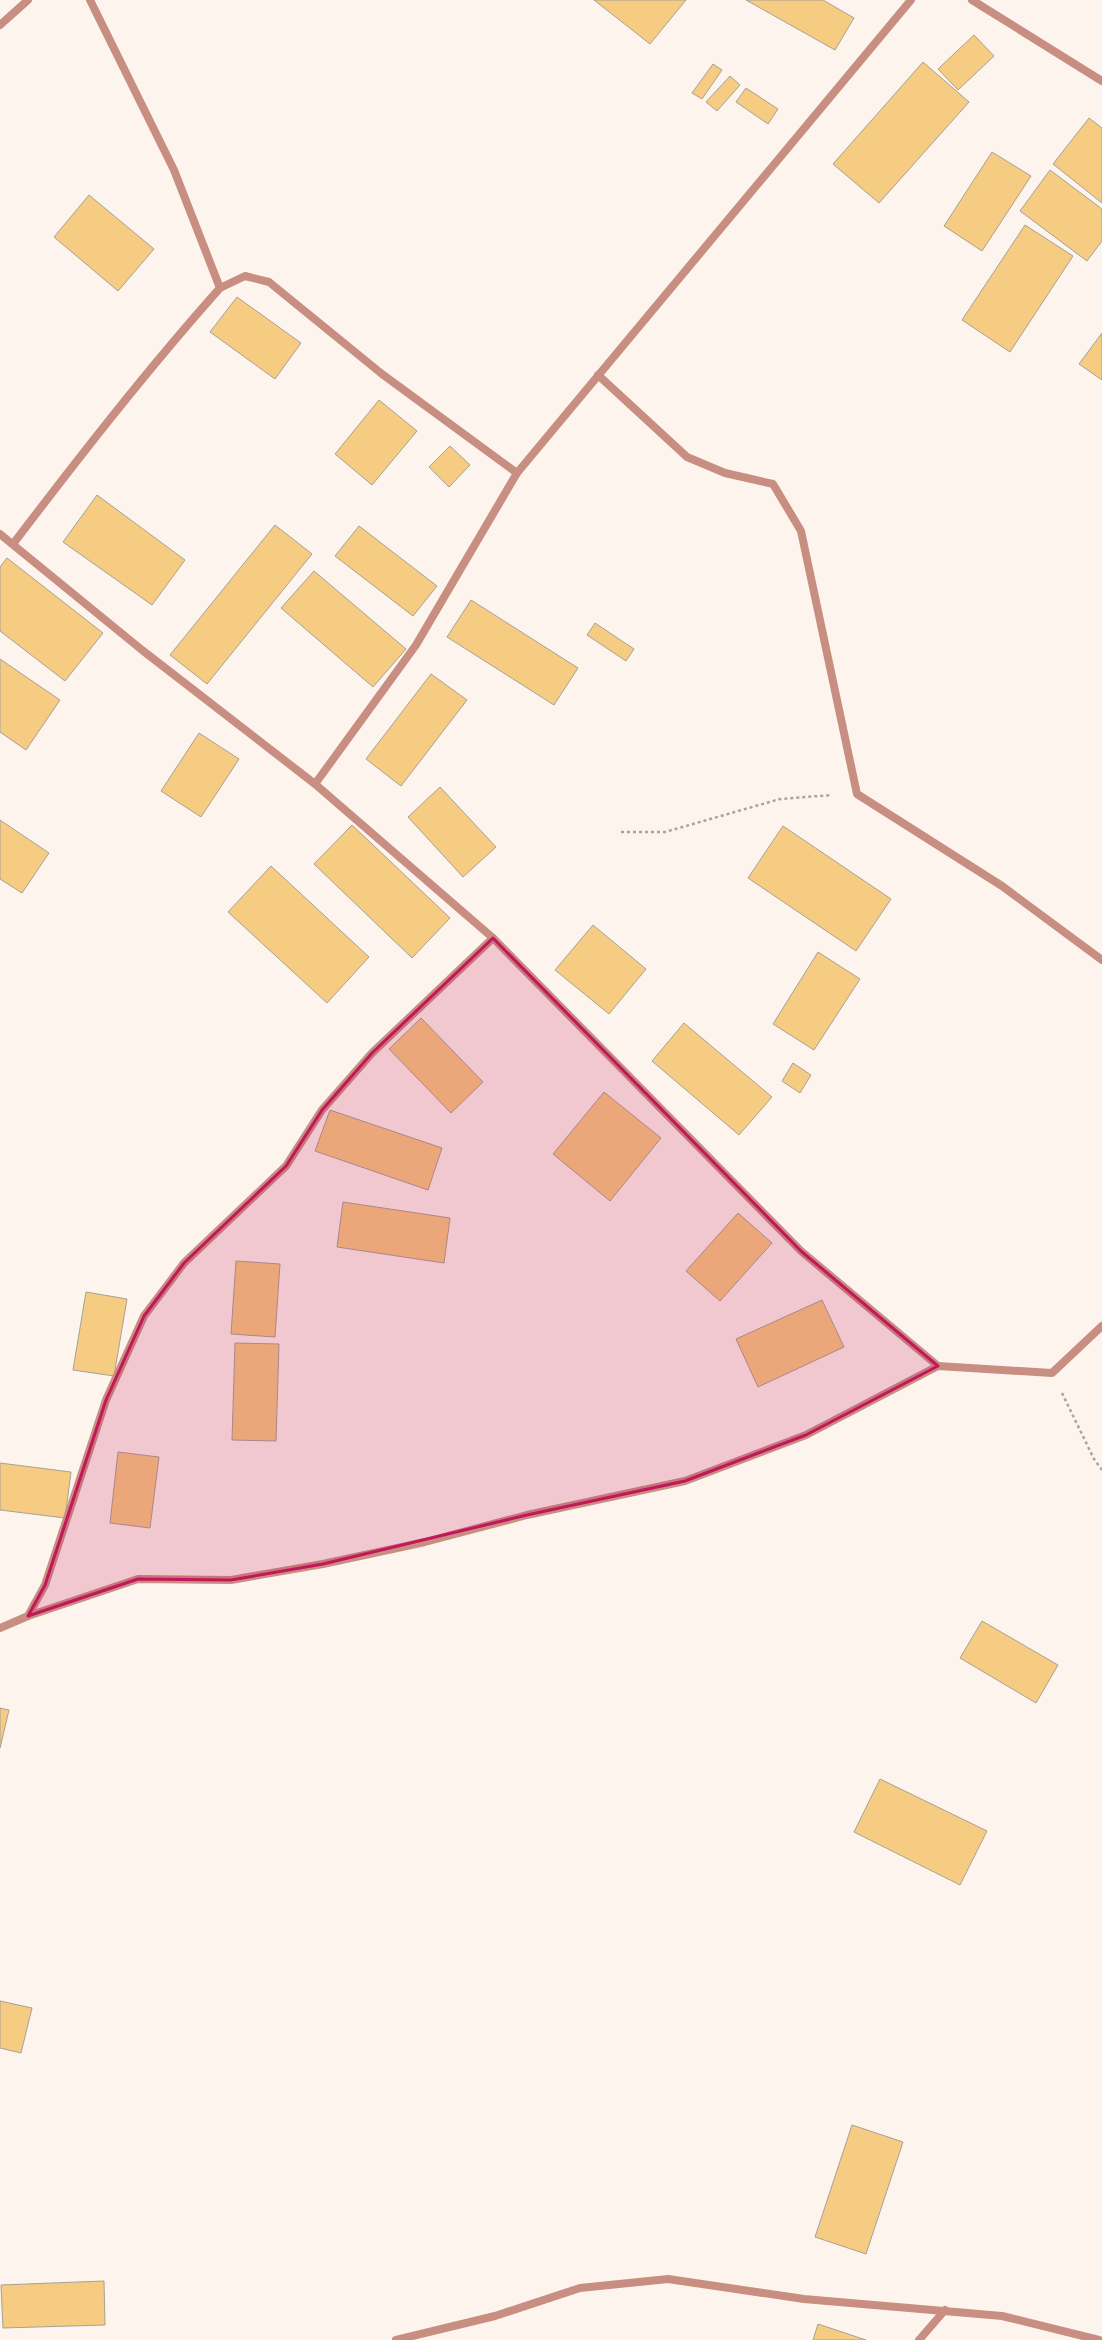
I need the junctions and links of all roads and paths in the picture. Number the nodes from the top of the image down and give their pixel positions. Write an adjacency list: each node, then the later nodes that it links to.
1 (28, 0): 5 (street)
2 (90, 0): 7 (street)
3 (911, 0): 8 (street)
4 (972, 0): 6 (street)
5 (0, 25)
6 (1102, 81)
7 (220, 288): 9 (street); 11 (street)
8 (598, 375): 9 (street); 13 (street)
9 (517, 473): 12 (street)
10 (0, 534): 11 (street)
11 (13, 544): 12 (street)
12 (316, 784): 15 (street)
13 (857, 794): 14 (path); 16 (street)
14 (621, 832)
15 (493, 938): 18 (street); 21 (street)
16 (1102, 960)
17 (1102, 1326): 19 (street)
18 (938, 1366): 19 (street); 21 (street)
19 (1052, 1373): 20 (path)
20 (1102, 1470)
21 (28, 1616): 22 (street)
22 (0, 1628)
23 (945, 2310): 24 (street); 25 (street); 26 (street)
24 (396, 2340)
25 (919, 2340)
26 (1099, 2340)

